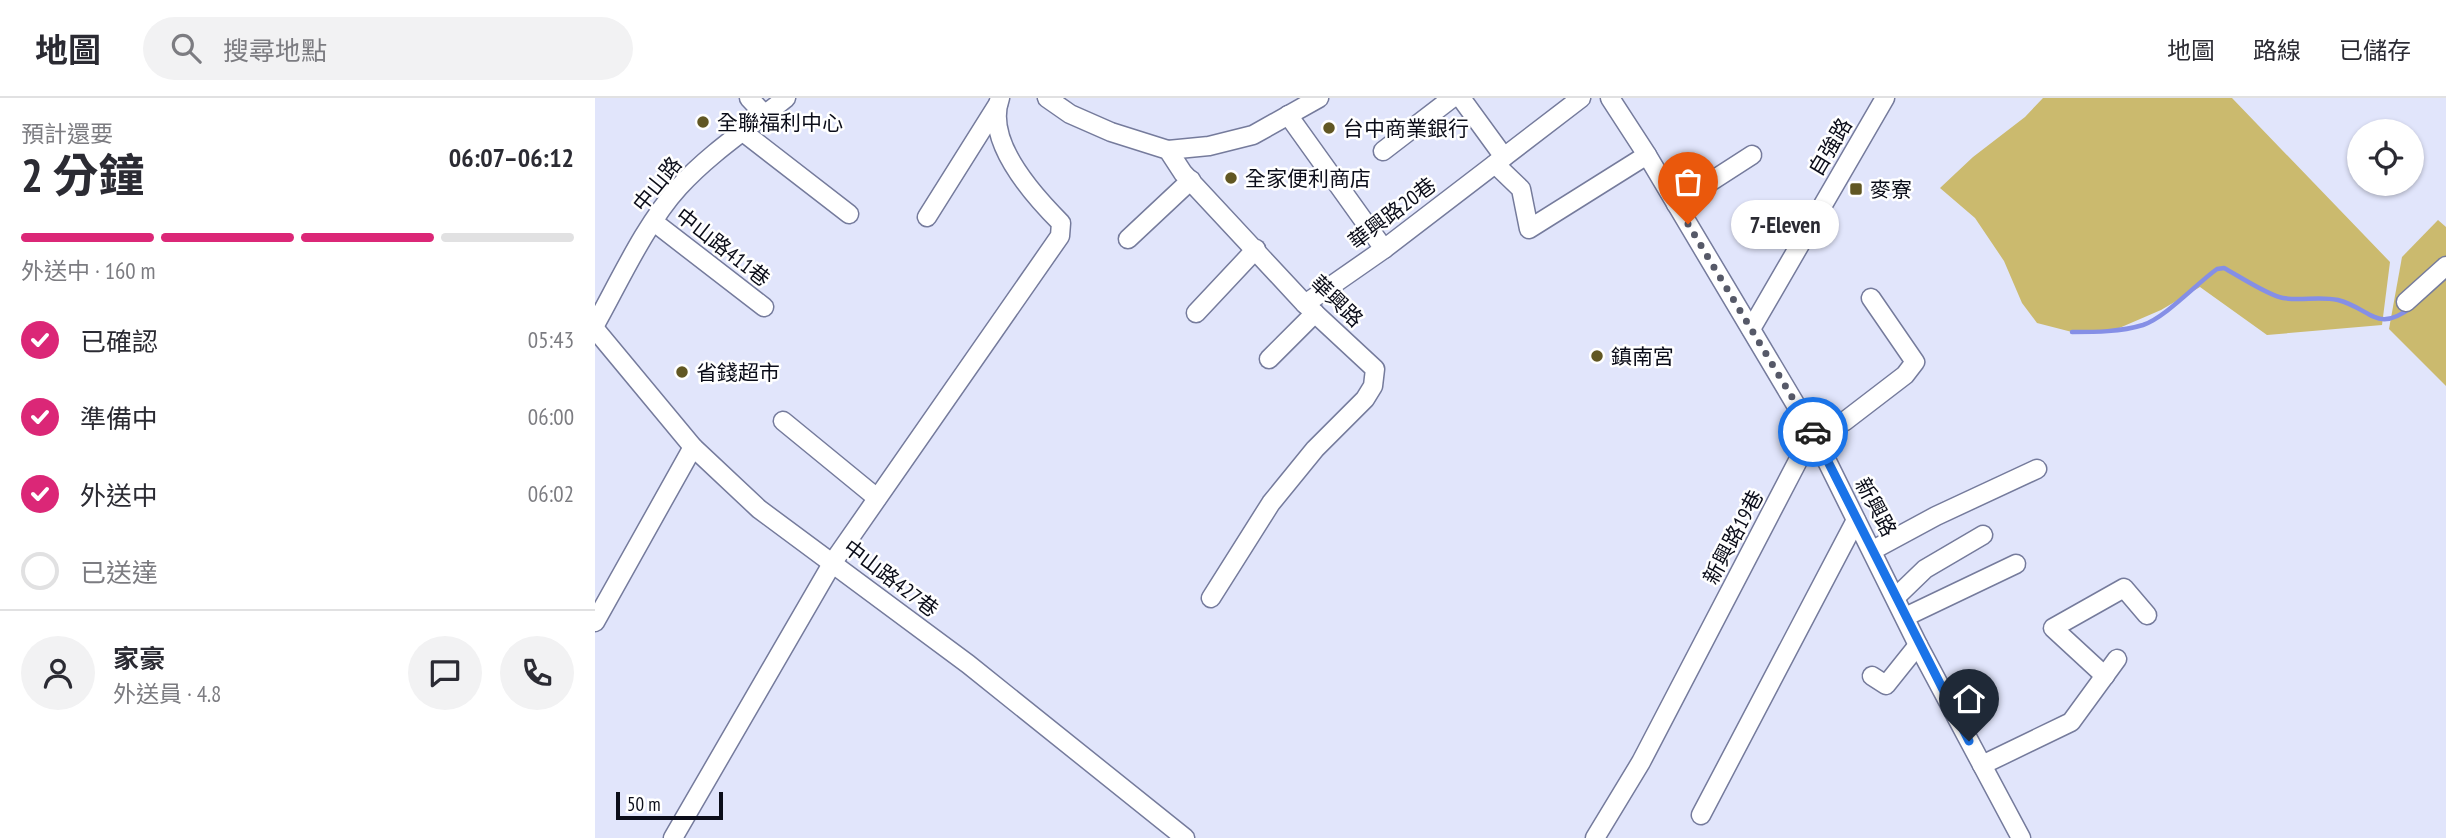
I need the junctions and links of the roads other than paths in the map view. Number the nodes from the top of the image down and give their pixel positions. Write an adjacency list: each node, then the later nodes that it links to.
1 (749, 98): 11 (street)
2 (786, 98): 11 (street, 中山路)
3 (1047, 98): 14 (street)
4 (1319, 98): 12 (street)
5 (1452, 98): 15 (street)
6 (1461, 98): 18 (street)
7 (1581, 98): 18 (street, 華興路20巷)
8 (1611, 98): 16 (street, 新興路)
9 (1885, 98): 34 (street, 自強路)
10 (999, 101): 22 (street); 40 (street)
11 (765, 115): 13 (street, 中山路)
12 (1288, 115): 14 (street); 25 (street)
13 (743, 132): 21 (street); 23 (street, 中山路)
14 (1168, 150): 19 (street, 華興路)
15 (1383, 152)
16 (1647, 155): 18 (street); 20 (street, 新興路)
17 (1752, 155): 20 (street)
18 (1499, 160): 25 (street, 華興路20巷)
19 (1191, 180): 24 (street); 26 (street, 華興路)
20 (1676, 204): 34 (street, 新興路)
21 (849, 214)
22 (927, 216)
23 (654, 222): 30 (street, 中山路411巷); 33 (street, 中山路)
24 (1128, 239)
25 (1384, 248): 31 (street, 華興路20巷)
26 (1256, 249): 31 (street, 華興路); 32 (street)
27 (2446, 266): 29 (street)
28 (1871, 298): 37 (street, 新興路19巷)
29 (2406, 302)
30 (764, 307)
31 (1310, 308): 35 (street, 華興路20巷); 47 (street, 華興路)
32 (1196, 313)
33 (595, 327): 38 (street, 中山路427巷)
34 (1751, 329): 37 (street, 新興路)
35 (1269, 359)
36 (783, 421): 40 (street)
37 (1815, 437): 41 (street, 新興路); 59 (street, 新興路19巷)
38 (693, 447): 44 (street, 中山路427巷); 50 (street)
39 (2037, 469): 43 (street)
40 (877, 498): 44 (street)
41 (1856, 520): 43 (street, 新興路); 56 (street)
42 (1983, 535): 46 (street)
43 (1873, 550): 46 (street, 新興路)
44 (833, 562): 57 (street); 58 (street, 中山路427巷)
45 (2016, 564): 49 (street)
46 (1896, 597): 49 (street, 新興路)
47 (1211, 598)
48 (2147, 615): 54 (street)
49 (1905, 617): 51 (street, 新興路)
50 (595, 622)
51 (1919, 645): 53 (street); 55 (street, 新興路)
52 (2117, 659): 54 (street)
53 (1872, 676)
54 (2105, 676): 55 (street)
55 (1982, 765): 60 (street, 新興路)
56 (1701, 815)
57 (673, 838)
58 (1184, 838)
59 (1595, 838)
60 (2021, 838)

